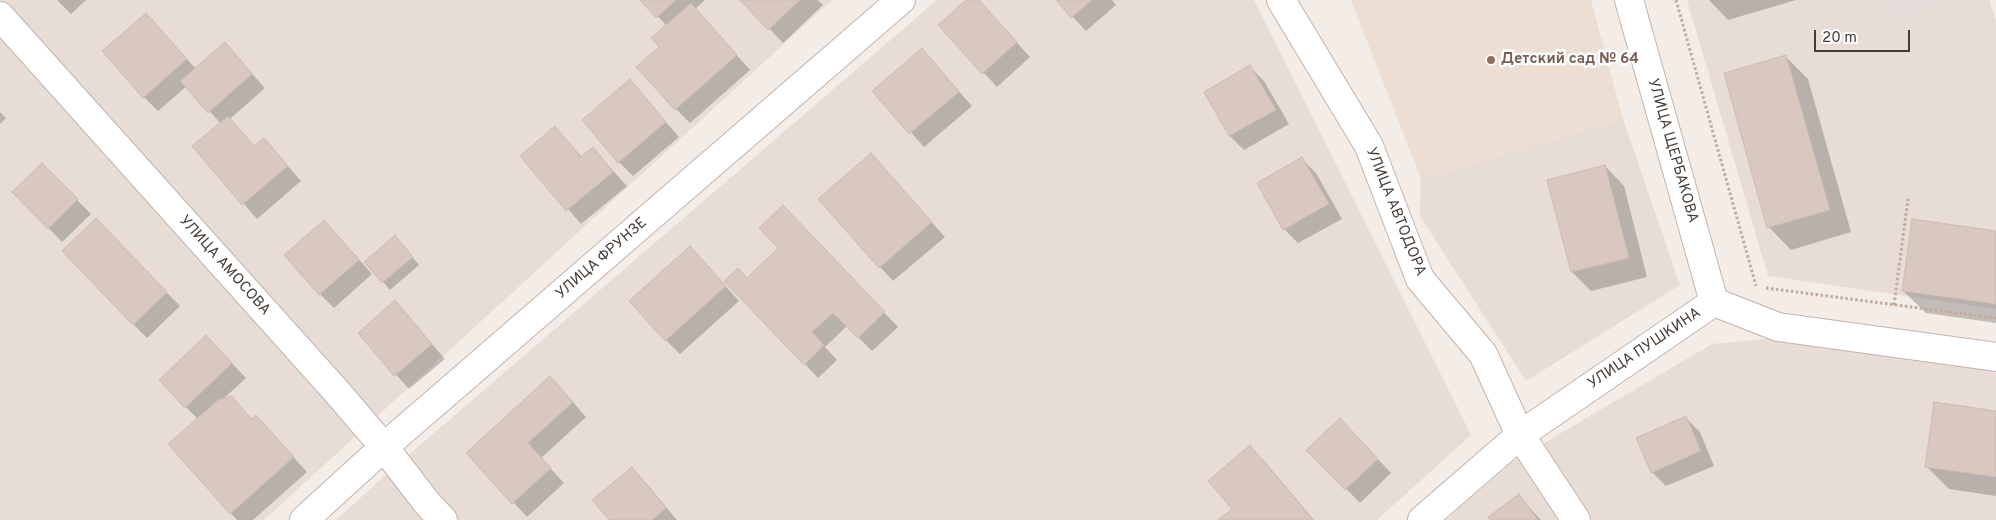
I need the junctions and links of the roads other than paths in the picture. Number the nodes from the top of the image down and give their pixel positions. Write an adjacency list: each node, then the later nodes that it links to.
1 (901, 0): 8 (street, УЛИЦА ФРУНЗЕ)
2 (1282, 0): 7 (street, УЛИЦА АВТОДОРА)
3 (1629, 0): 5 (street, УЛИЦА ЩЕРБАКОВА)
4 (0, 16): 8 (street, УЛИЦА АМОСОВА)
5 (1714, 302): 6 (street, УЛИЦА ПУШКИНА); 7 (street, УЛИЦА ПУШКИНА)
6 (1996, 356)
7 (1520, 435): 11 (street, УЛИЦА ПУШКИНА); 12 (street, УЛИЦА АВТОДОРА)
8 (384, 447): 9 (street, УЛИЦА ФРУНЗЕ); 10 (street, УЛИЦА АМОСОВА)
9 (304, 520)
10 (443, 520)
11 (1422, 520)
12 (1576, 520)

